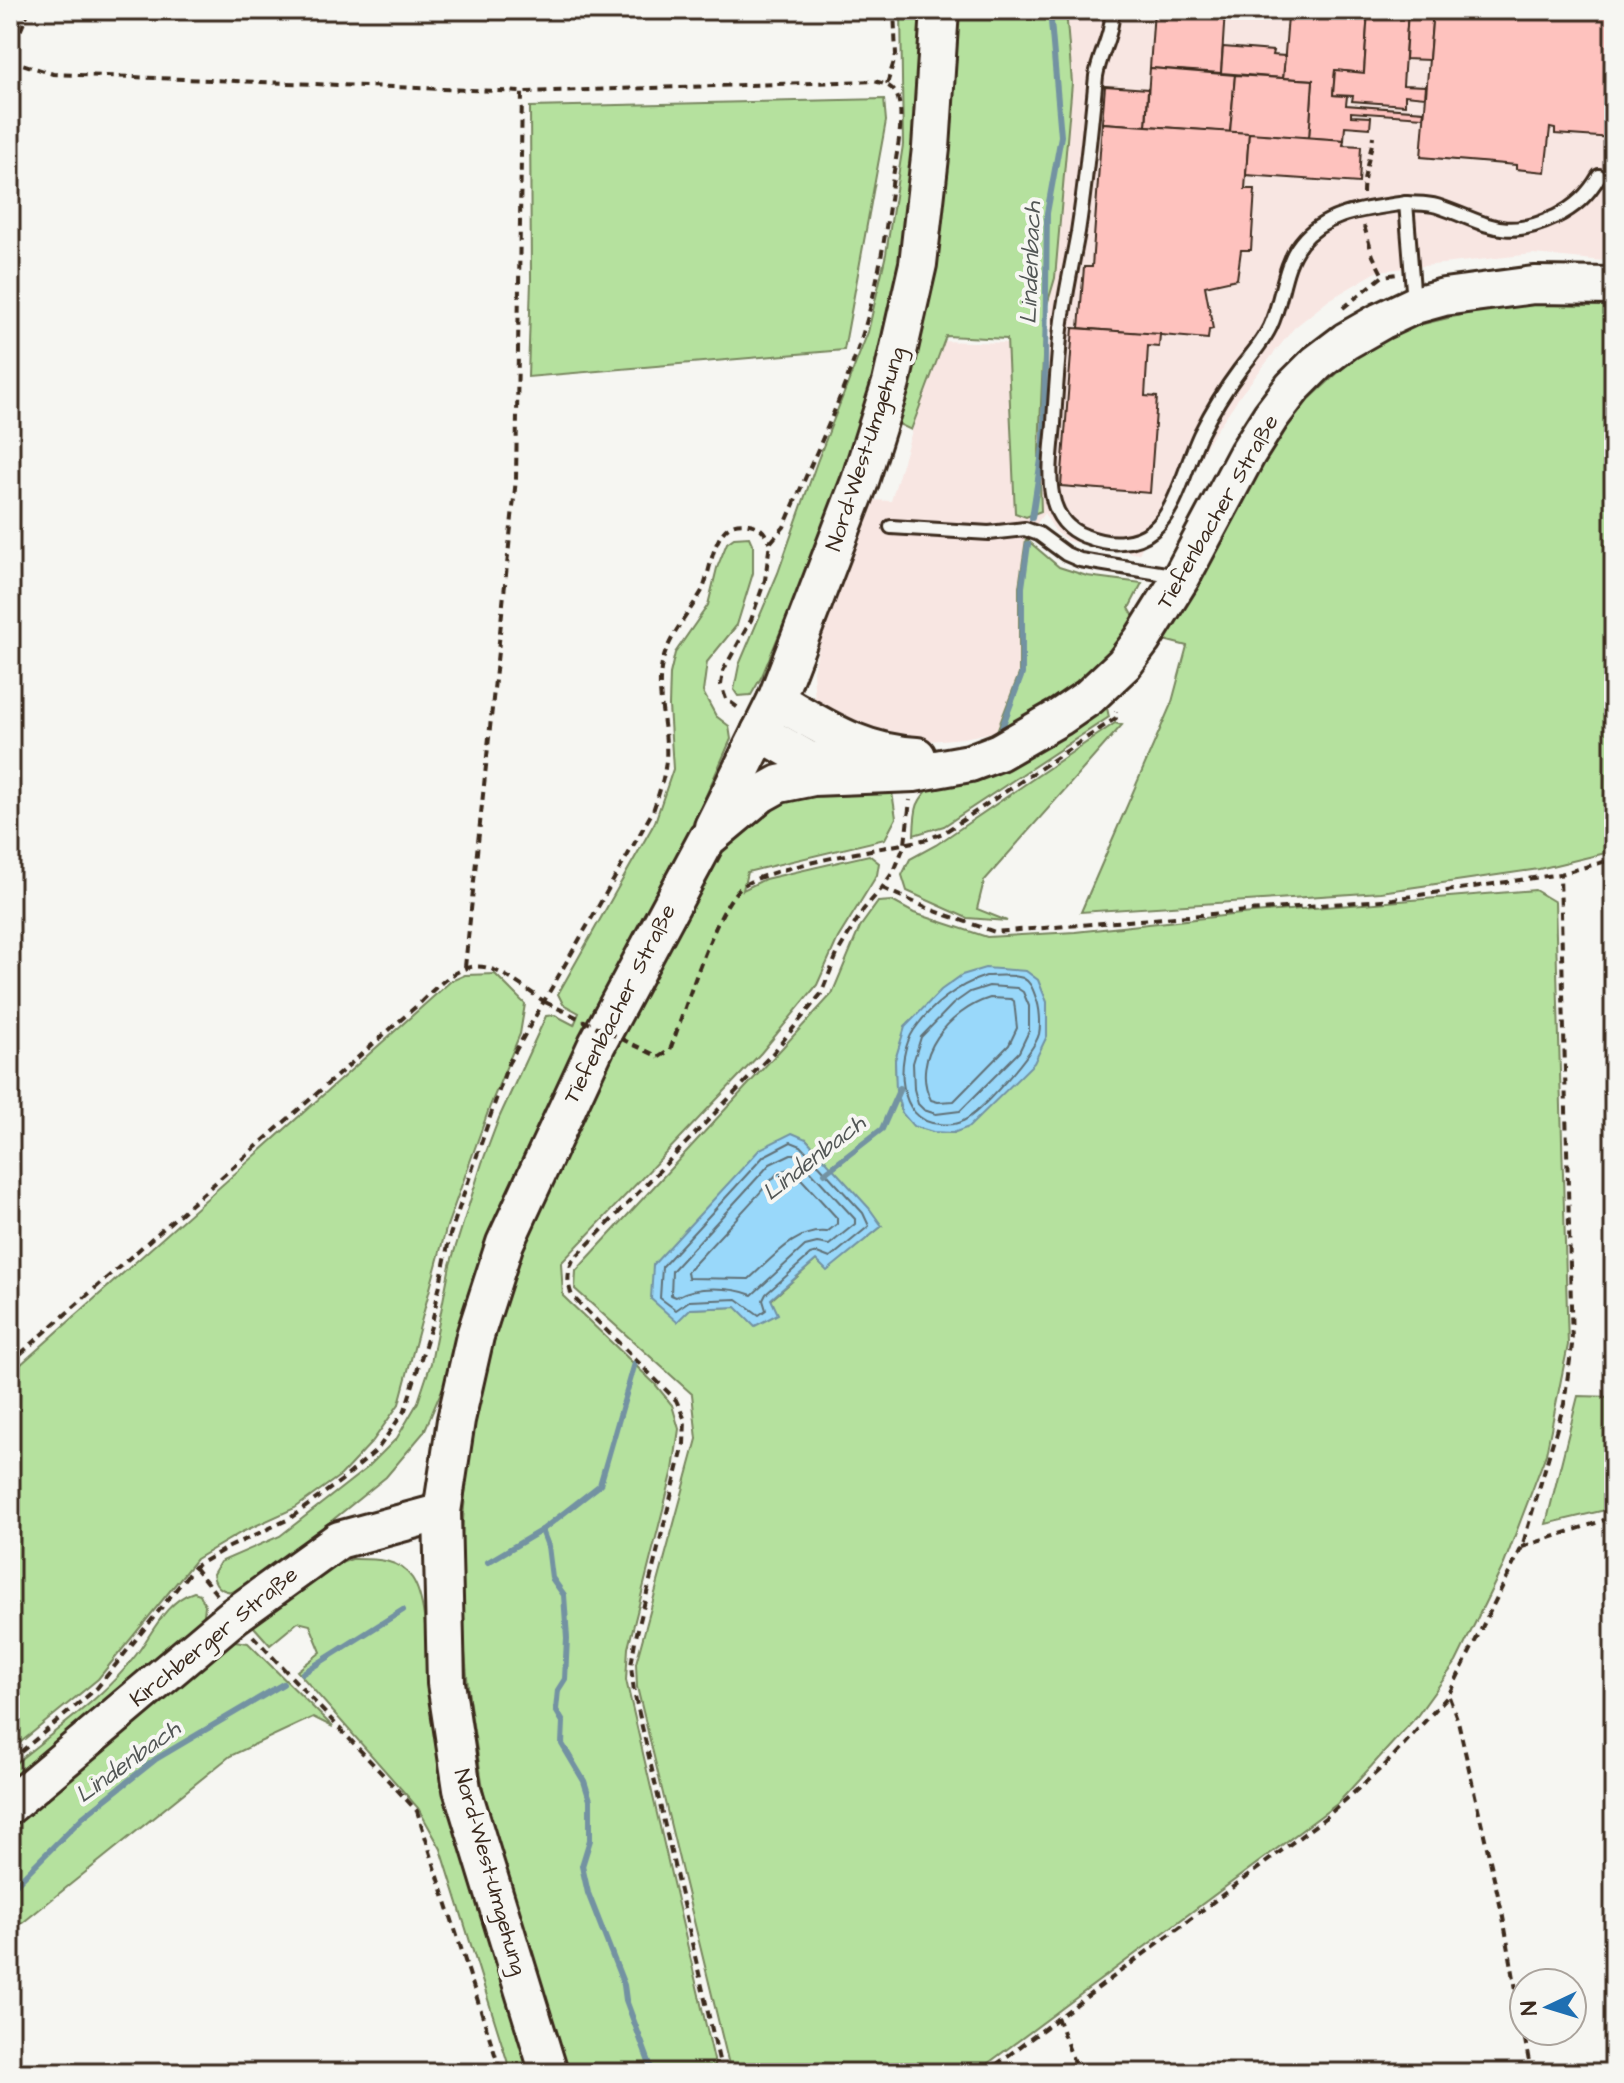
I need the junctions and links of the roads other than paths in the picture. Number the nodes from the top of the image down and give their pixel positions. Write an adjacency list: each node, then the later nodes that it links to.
1 (940, 10): 9 (main road, Nord-West-Umgehung)
2 (1112, 10): 4 (lane)
3 (1599, 176): 4 (lane)
4 (1406, 203): 6 (lane)
5 (1614, 286): 6 (main road, Tiefenbacher Straße)
6 (1413, 289): 8 (main road, Tiefenbacher Straße)
7 (891, 527): 8 (lane)
8 (1182, 576): 10 (main road, Tiefenbacher Straße)
9 (767, 718): 10 (main road, Tiefenbacher Straße); 11 (main road, Tiefenbacher Straße); 12 (main road, Nord-West-Umgehung)
10 (1024, 738): 11 (main road, Tiefenbacher Straße)
11 (864, 774): 12 (main road, Tiefenbacher Straße)
12 (707, 839): 13 (main road, Tiefenbacher Straße)
13 (475, 1336): 14 (main road, Nord-West-Umgehung)
14 (442, 1512): 15 (main road, Kirchberger Straße); 16 (main road, Nord-West-Umgehung)
15 (10, 1805)
16 (549, 2073)

